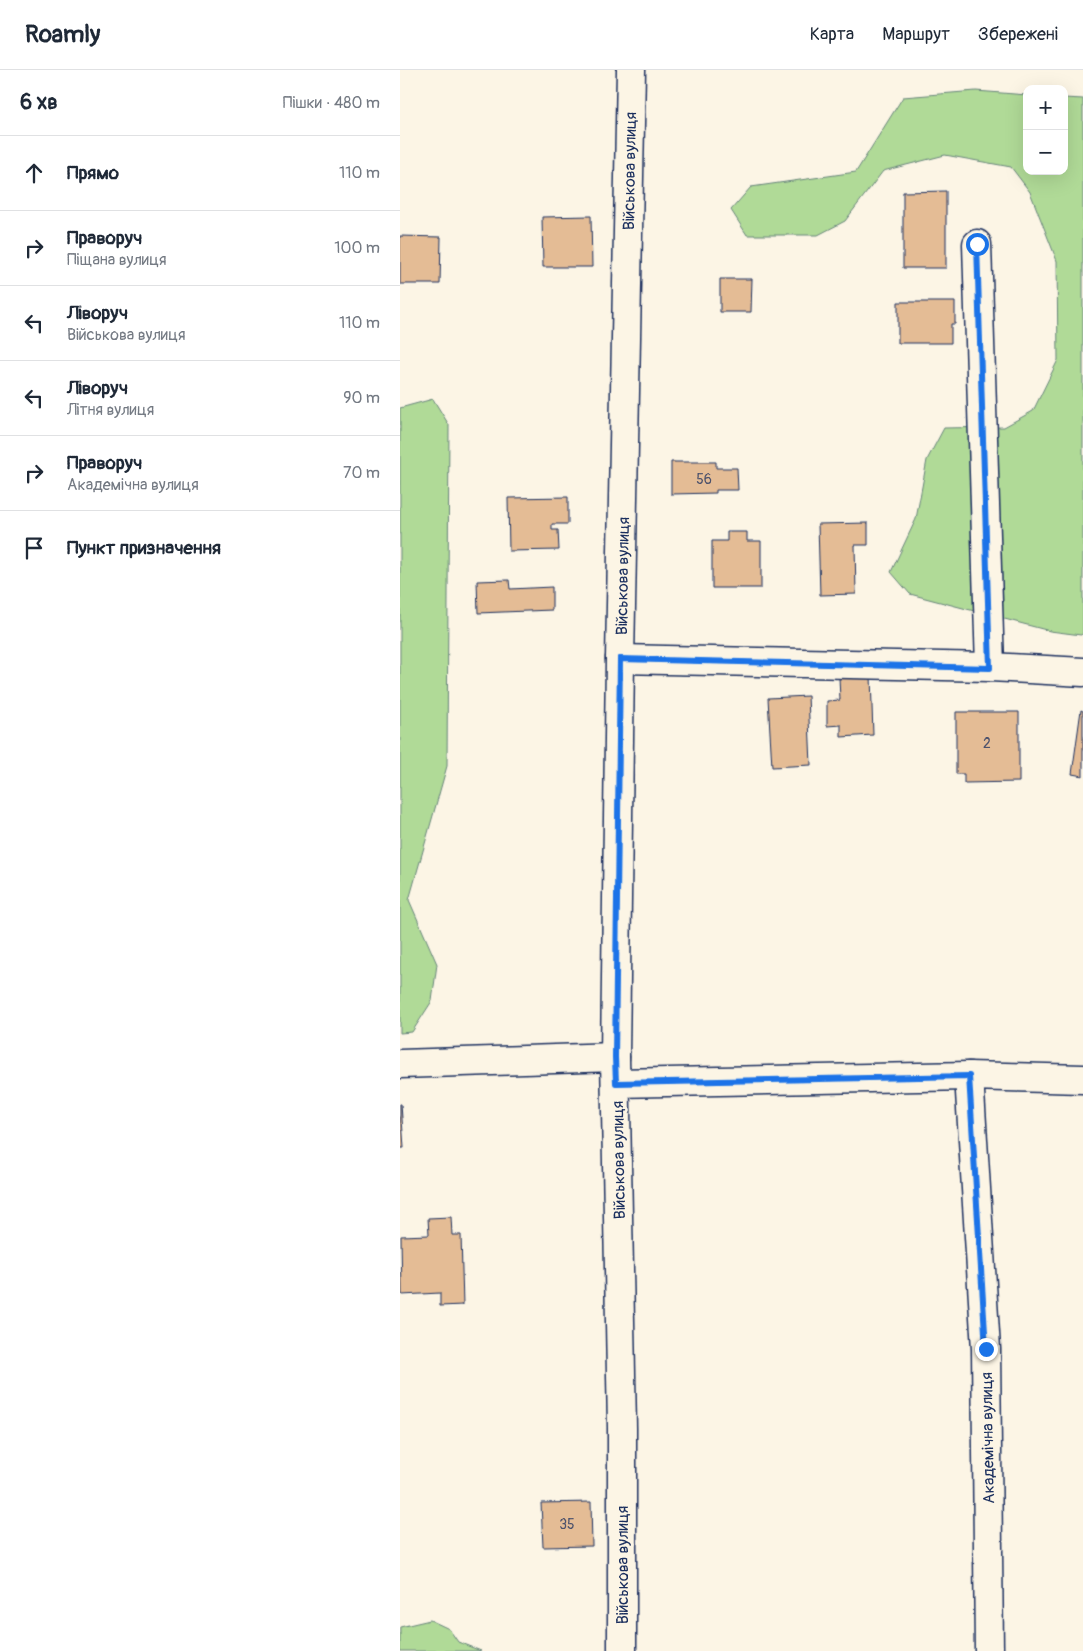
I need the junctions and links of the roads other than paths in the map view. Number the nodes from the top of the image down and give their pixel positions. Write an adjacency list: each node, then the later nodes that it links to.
1 (631, 70): 3 (street, Військова вулиця)
2 (977, 244): 4 (street)
3 (620, 659): 4 (street); 7 (street, Військова вулиця)
4 (990, 668): 5 (street)
5 (1083, 672)
6 (400, 1064): 7 (street)
7 (616, 1070): 8 (street); 10 (street, Військова вулиця)
8 (969, 1076): 9 (street); 11 (street, Академічна вулиця)
9 (1083, 1079)
10 (622, 1651)
11 (989, 1651)

